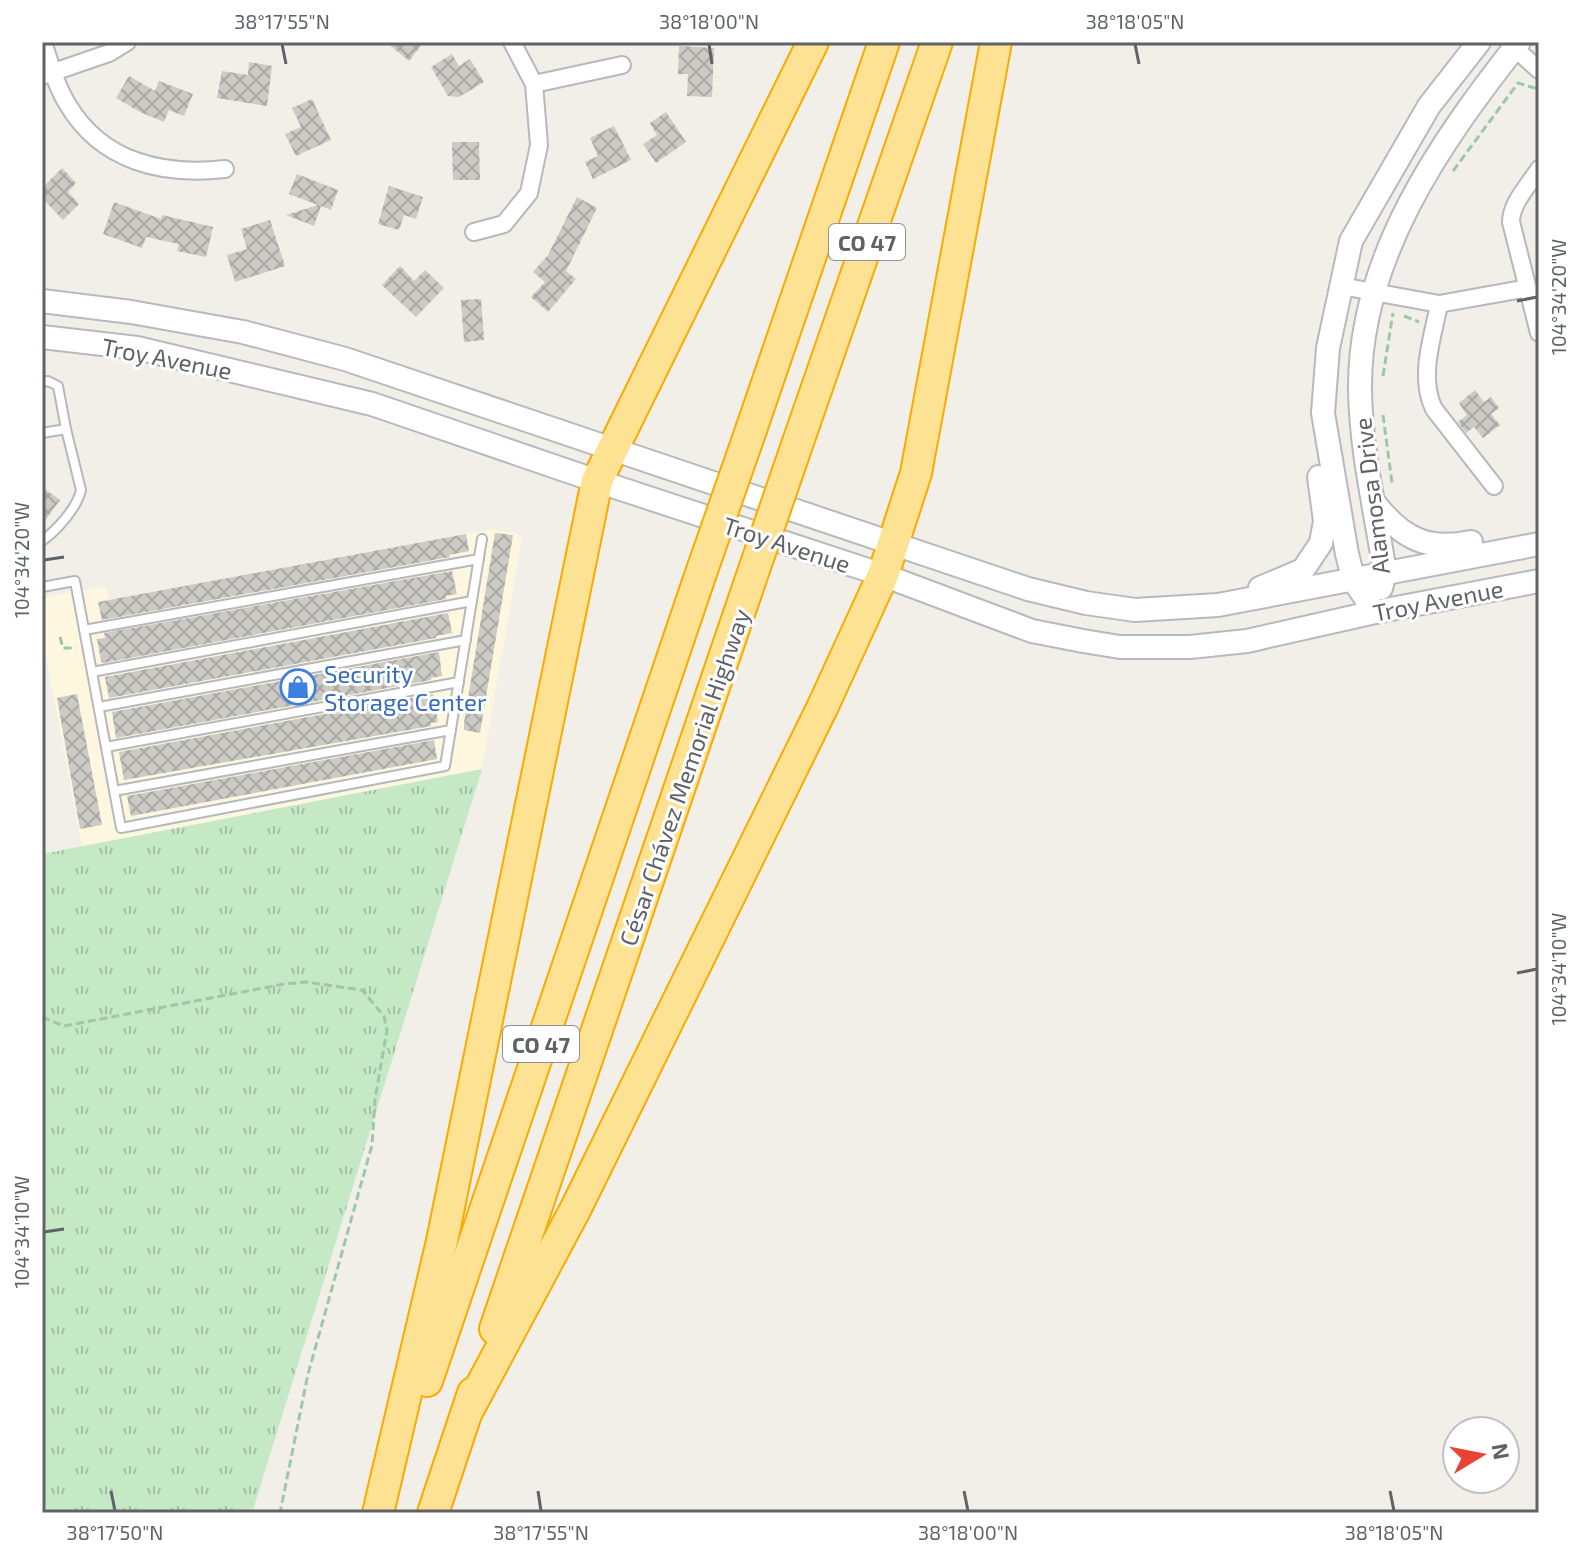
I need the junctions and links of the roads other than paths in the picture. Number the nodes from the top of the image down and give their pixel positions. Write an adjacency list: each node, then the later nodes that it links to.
1 (43, 42): 12 (street)
2 (127, 42): 12 (street)
3 (512, 42): 13 (street)
4 (813, 42): 28 (highway)
5 (884, 42): 55 (highway, César Chávez Memorial Highway / CO 47, bridge)
6 (937, 42): 54 (highway, César Chávez Memorial Highway / CO 47, bridge)
7 (996, 42): 35 (highway)
8 (1479, 42): 17 (main road, Alamosa Drive)
9 (1513, 44): 11 (street); 19 (main road, Alamosa Drive)
10 (622, 65): 13 (street)
11 (1539, 70)
12 (48, 75): 14 (street)
13 (534, 84): 16 (street)
14 (225, 169)
15 (1539, 169): 18 (street)
16 (474, 232)
17 (1341, 286): 19 (street); 25 (main road, Alamosa Drive)
18 (1528, 288): 21 (street); 22 (street)
19 (1372, 293): 21 (street); 31 (main road, Alamosa Drive)
20 (42, 301): 28 (main road, Troy Avenue)
21 (1439, 304): 30 (street)
22 (1539, 333)
23 (42, 337): 29 (main road, Troy Avenue)
24 (42, 382): 26 (lane)
25 (1323, 413): 40 (main road, Alamosa Drive); 44 (main road)
26 (66, 429): 27 (lane); 34 (lane)
27 (42, 433)
28 (612, 448): 29 (highway); 35 (main road, Troy Avenue)
29 (597, 481): 39 (main road, Troy Avenue); 55 (highway)
30 (1494, 486)
31 (1375, 503): 32 (main road); 38 (main road, Alamosa Drive)
32 (1539, 530)
33 (482, 539): 37 (lane)
34 (42, 541)
35 (895, 543): 39 (highway); 44 (main road, Troy Avenue)
36 (1539, 544): 38 (main road, Troy Avenue)
37 (479, 559): 43 (lane); 46 (lane)
38 (1385, 573): 40 (main road, Troy Avenue); 45 (main road, Alamosa Drive)
39 (883, 575): 45 (main road, Troy Avenue); 54 (highway)
40 (1354, 581): 44 (main road, Troy Avenue); 45 (main road, Alamosa Drive)
41 (1539, 581): 45 (main road, Troy Avenue)
42 (42, 587): 46 (lane)
43 (472, 601): 47 (lane); 48 (lane)
44 (1218, 605)
45 (1375, 612)
46 (84, 630): 48 (lane)
47 (466, 640): 49 (lane); 50 (lane)
48 (92, 672): 50 (lane)
49 (459, 682): 51 (lane); 52 (lane)
50 (99, 707): 52 (lane)
51 (451, 730): 53 (lane); 53 (lane)
52 (106, 747): 53 (lane)
53 (114, 791)
54 (467, 1412): 56 (highway, César Chávez Memorial Highway / CO 47)
55 (380, 1513)
56 (433, 1513)

